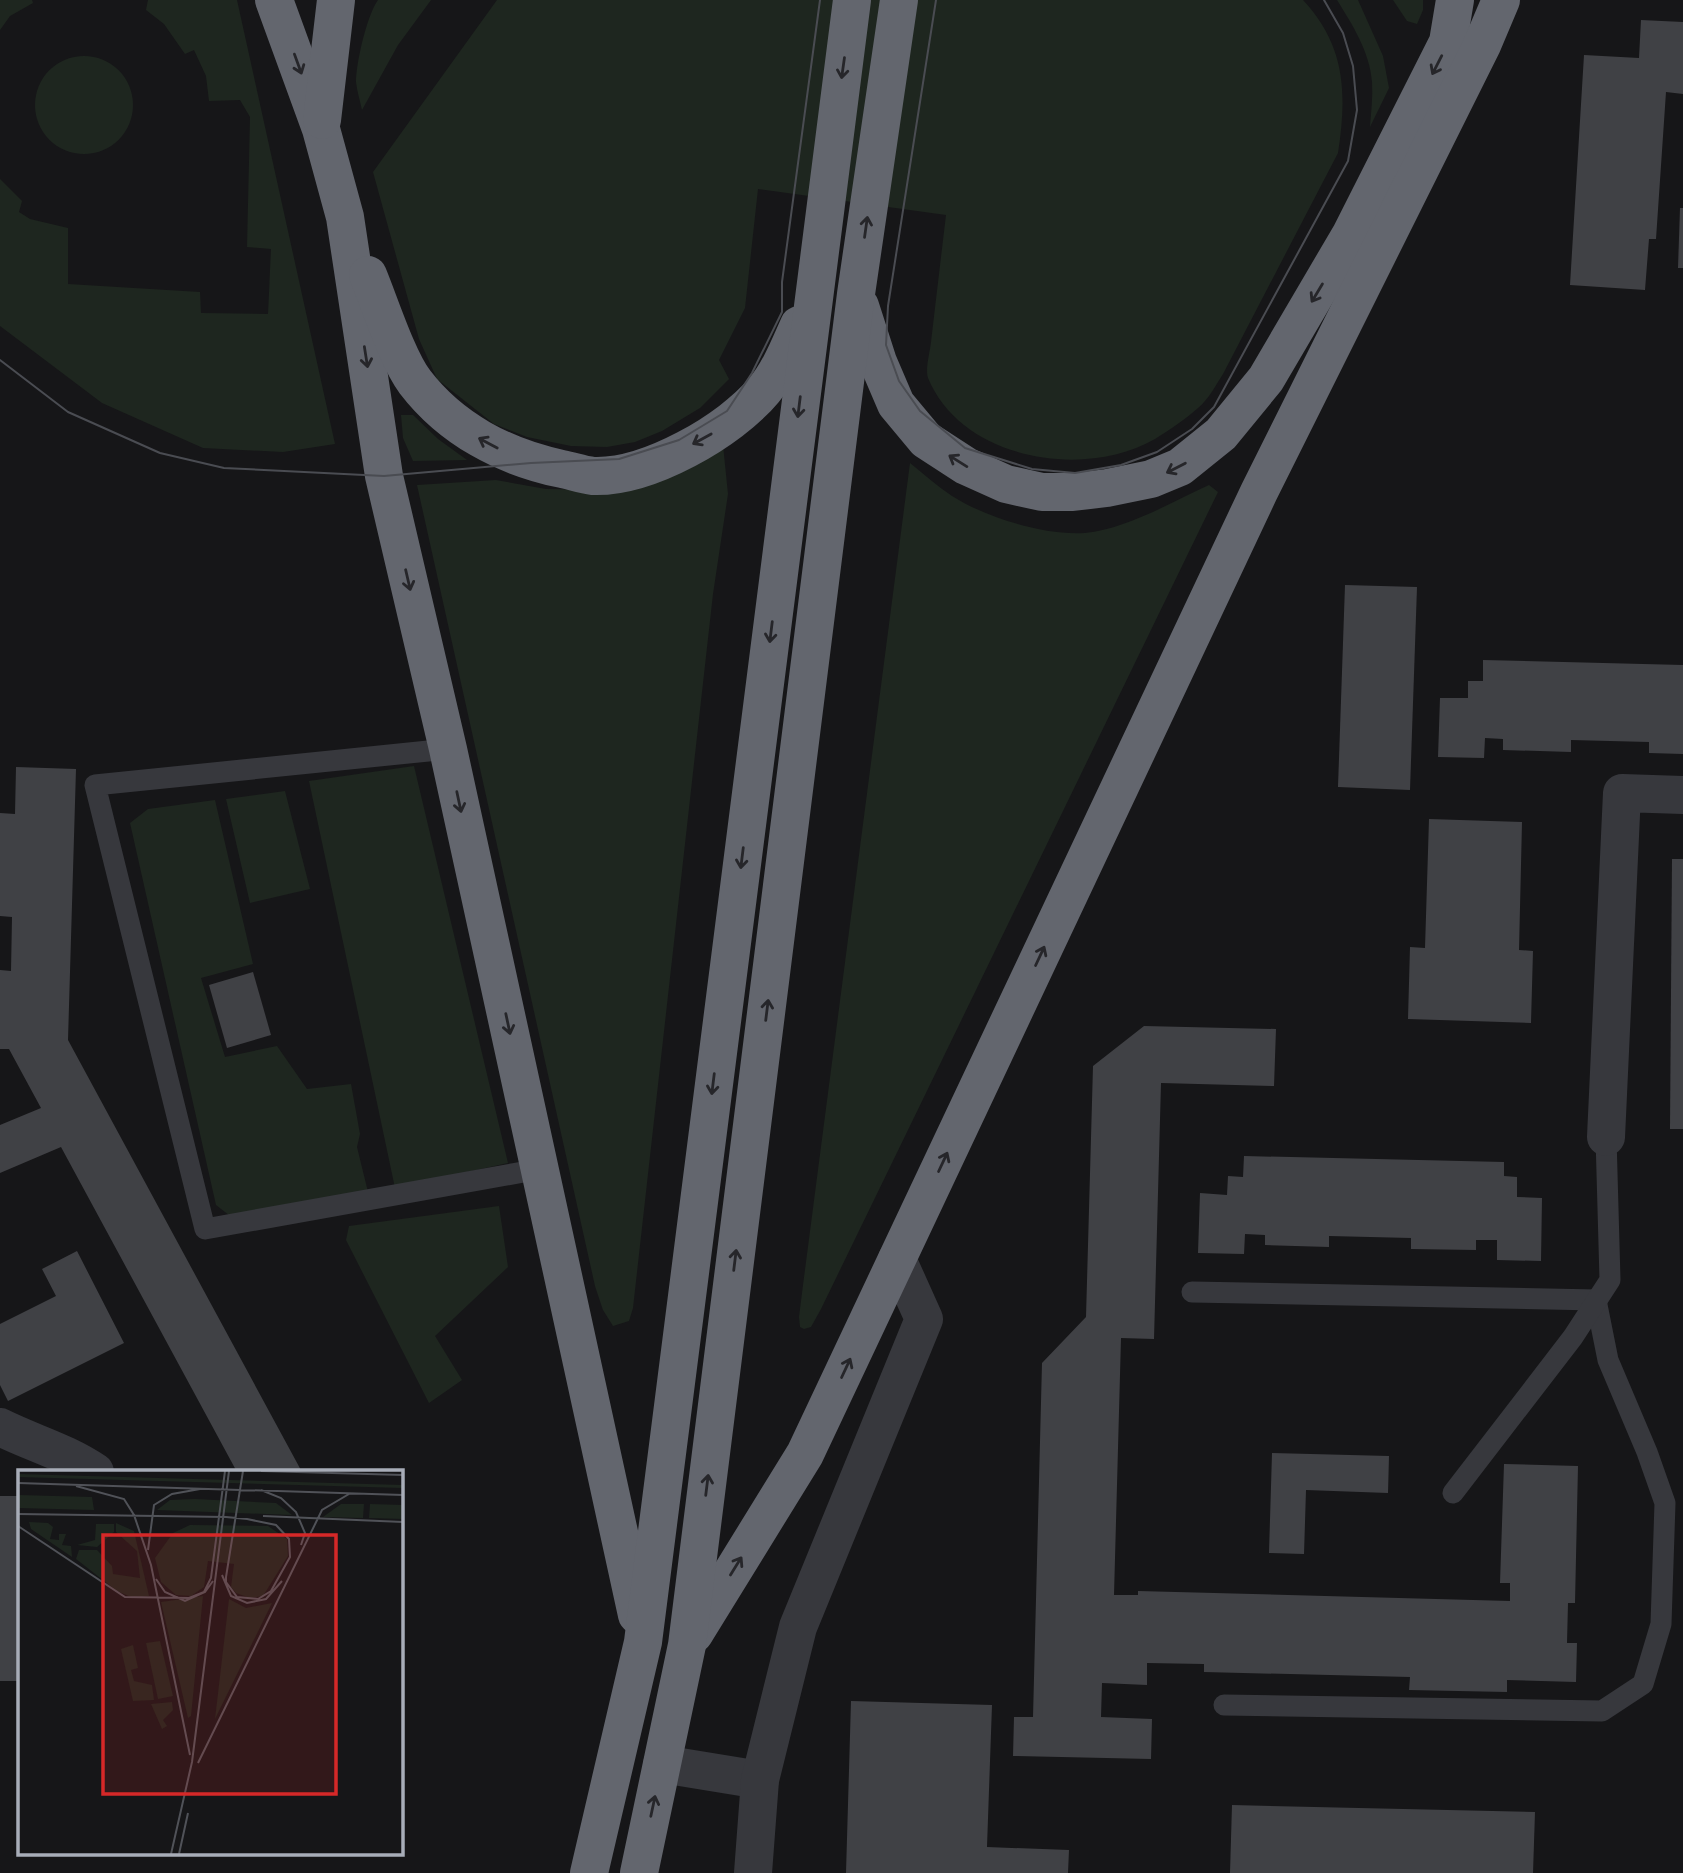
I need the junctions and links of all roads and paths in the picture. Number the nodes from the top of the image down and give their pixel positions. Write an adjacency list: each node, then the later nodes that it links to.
1 (274, 0): 7 (highway, one-way to 7)
2 (336, 0): 7 (highway)
3 (852, 0): 9 (highway, one-way to 9)
4 (899, 0): 10 (highway, one-way to 4)
5 (1455, 0): 10 (highway, one-way to 10)
6 (1501, 0): 15 (highway, one-way to 6)
7 (321, 129): 8 (highway)
8 (345, 217): 9 (highway, one-way to 8); 11 (highway, one-way to 11)
9 (814, 290): 21 (highway, one-way to 21)
10 (856, 294): 22 (highway, one-way to 10)
11 (448, 749): 14 (highway, one-way to 14); 14 (lane)
12 (1683, 795): 13 (street)
13 (1606, 1137): 17 (lane)
14 (540, 1169): 21 (highway)
15 (897, 1259): 22 (highway, one-way to 15); 25 (street)
16 (1192, 1292): 17 (lane)
17 (1596, 1300): 20 (lane); 23 (lane)
18 (0, 1427): 19 (street)
19 (92, 1470)
20 (1453, 1493)
21 (643, 1642): 26 (highway)
22 (687, 1645): 24 (highway)
23 (1224, 1705)
24 (662, 1764): 25 (street); 27 (highway, one-way to 24)
25 (760, 1780): 28 (street)
26 (589, 1873)
27 (639, 1873)
28 (754, 1873)

